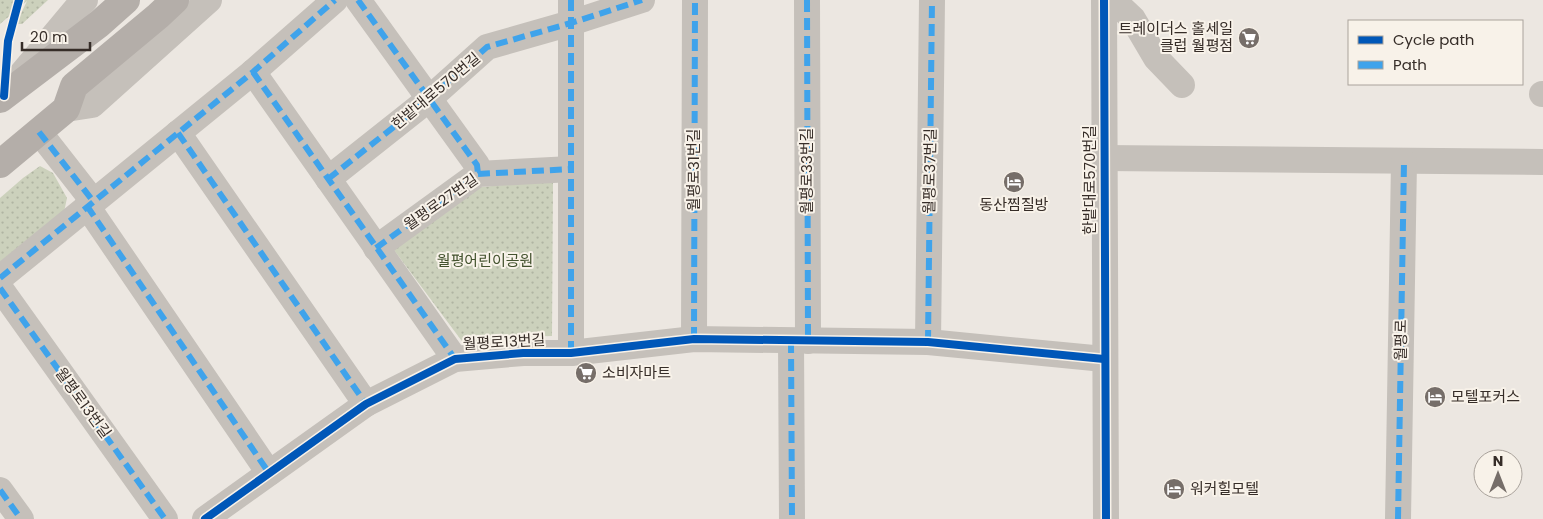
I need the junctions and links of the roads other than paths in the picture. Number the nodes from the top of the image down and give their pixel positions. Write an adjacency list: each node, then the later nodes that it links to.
1 (85, 0): 16 (street)
2 (126, 0): 16 (main road)
3 (175, 0): 18 (main road)
4 (208, 0): 18 (street)
5 (334, 0): 14 (street)
6 (358, 0): 17 (street)
7 (642, 0): 13 (street, 한밭대로570번길)
8 (695, 0): 32 (street, 월평로31번길)
9 (807, 0): 33 (street, 월평로33번길)
10 (932, 0): 34 (street, 월평로37번길)
11 (1104, 0): 21 (street, 한밭대로570번길)
12 (1113, 0): 15 (street)
13 (571, 12): 17 (street, 한밭대로570번길); 25 (street)
14 (253, 72): 20 (street); 27 (street, 월평로13번길)
15 (1182, 85)
16 (2, 98)
17 (429, 99): 26 (street); 27 (street, 한밭대로570번길)
18 (66, 109): 19 (main road)
19 (39, 132): 24 (main road); 28 (street)
20 (178, 133): 28 (street); 38 (street)
21 (1104, 158): 22 (street, 한밭대로570번길); 37 (street, 한밭대로570번길)
22 (1404, 162): 23 (street, 한밭대로570번길); 46 (street, 월평로)
23 (1543, 162)
24 (0, 164)
25 (571, 169): 26 (street, 월평로27번길); 35 (street)
26 (478, 174): 29 (street, 월평로27번길)
27 (328, 179): 29 (street, 월평로13번길)
28 (90, 204): 30 (street); 39 (street)
29 (376, 248): 36 (street, 월평로13번길)
30 (0, 278)
31 (0, 288): 42 (street, 월평로13번길)
32 (694, 339): 33 (street, 월평로13번길); 35 (street, 월평로13번길)
33 (799, 341): 34 (street); 44 (street, 월평로33번길)
34 (928, 342): 37 (street)
35 (571, 353): 36 (street, 월평로13번길)
36 (455, 359): 38 (street, 월평로13번길)
37 (1104, 359): 45 (street, 한밭대로570번길)
38 (366, 404): 39 (street, 월평로13번길)
39 (269, 473): 43 (street, 월평로13번길)
40 (0, 490): 41 (street)
41 (21, 519)
42 (165, 519)
43 (205, 519)
44 (792, 519)
45 (1106, 519)
46 (1398, 519)

